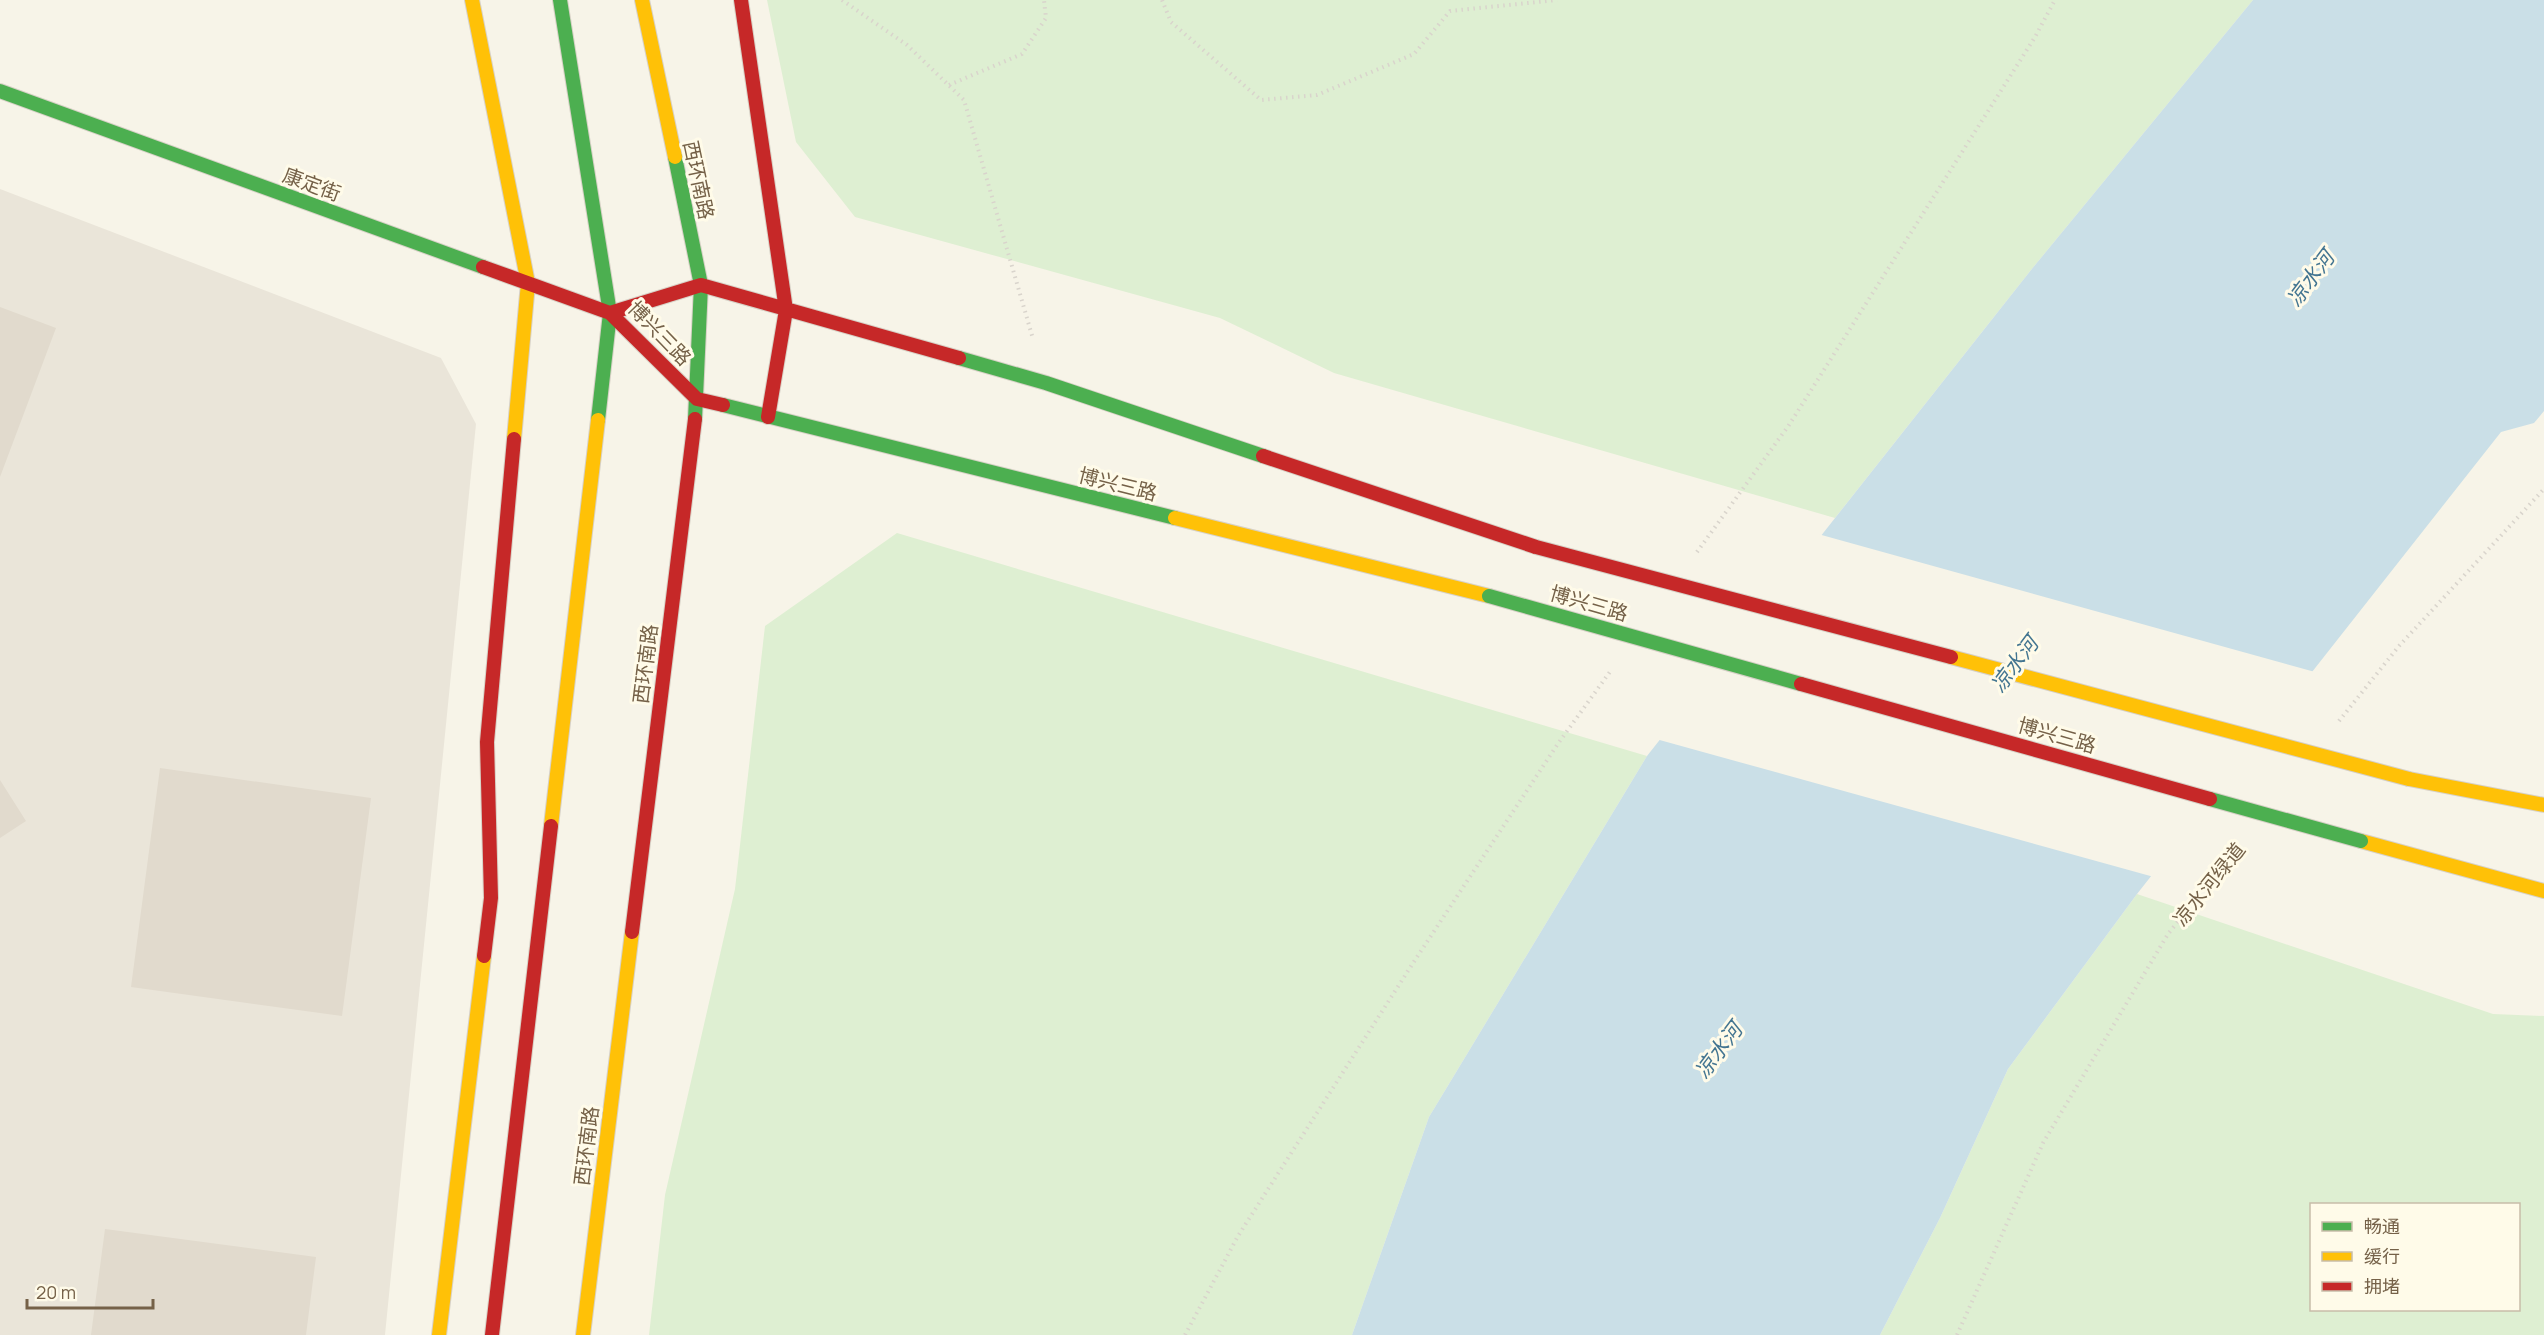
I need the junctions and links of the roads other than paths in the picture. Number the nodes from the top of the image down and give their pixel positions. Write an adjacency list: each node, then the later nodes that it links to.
1 (472, 0): 6 (main road)
2 (560, 0): 9 (main road)
3 (642, 0): 7 (main road, 西环南路)
4 (741, 0): 8 (main road)
5 (0, 91): 6 (main road, 康定街)
6 (528, 283): 9 (main road, 康定街); 14 (main road)
7 (701, 285): 8 (main road, 博兴三路); 9 (main road, 博兴三路); 10 (main road, 西环南路)
8 (786, 310): 11 (main road); 12 (main road, 博兴三路, bridge)
9 (610, 313): 10 (main road, 博兴三路); 15 (main road)
10 (697, 399): 11 (main road, 博兴三路); 16 (main road, 西环南路)
11 (768, 417): 13 (main road, 博兴三路, bridge)
12 (2544, 805)
13 (2544, 891)
14 (439, 1335)
15 (492, 1335)
16 (583, 1335)

